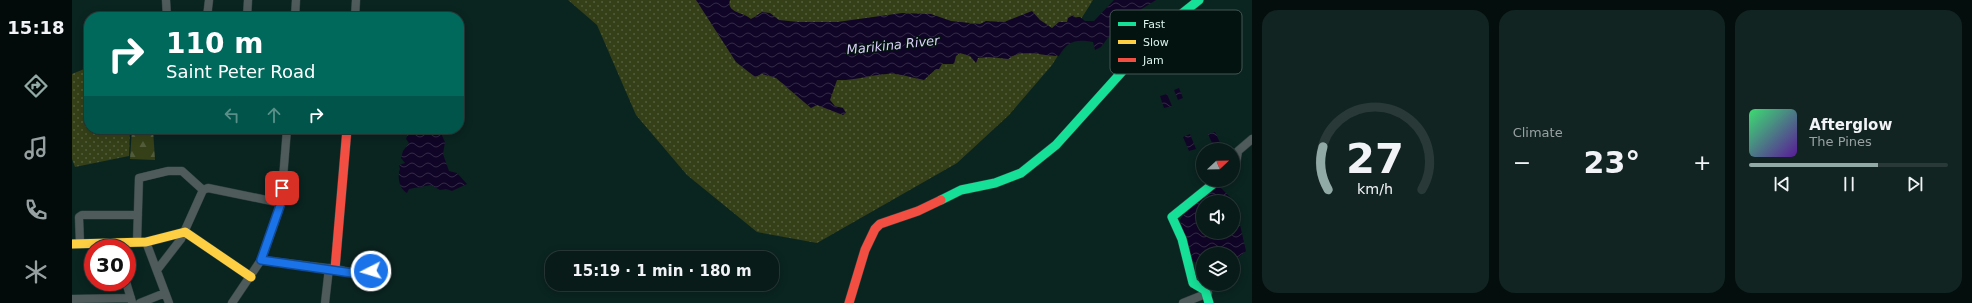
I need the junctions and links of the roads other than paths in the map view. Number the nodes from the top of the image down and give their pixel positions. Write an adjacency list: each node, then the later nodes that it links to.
1 (166, 0): 8 (street)
2 (209, 0): 9 (street)
3 (248, 0): 10 (street)
4 (296, 0): 11 (street)
5 (356, 0): 12 (street)
6 (1198, 0): 7 (street)
7 (1186, 10)
8 (167, 12)
9 (208, 12)
10 (247, 12)
11 (296, 12)
12 (355, 12)
13 (1121, 74): 43 (street)
14 (287, 134): 20 (street)
15 (346, 134): 28 (street)
16 (1252, 139): 17 (street)
17 (1240, 149)
18 (1209, 187): 31 (street)
19 (203, 190): 20 (street); 21 (street); 22 (street)
20 (281, 203): 26 (street)
21 (138, 215): 23 (street); 25 (street)
22 (185, 232): 23 (street); 29 (street); 30 (street)
23 (141, 242): 24 (street); 29 (street)
24 (136, 243)
25 (76, 244)
26 (261, 260): 28 (street); 30 (street)
27 (376, 264): 28 (street)
28 (332, 269): 42 (street)
29 (157, 270): 35 (street)
30 (251, 277): 38 (street)
31 (1196, 284)
32 (128, 291): 37 (street)
33 (1204, 291): 44 (street)
34 (1206, 291): 45 (street)
35 (165, 293): 39 (street); 40 (street)
36 (72, 299): 37 (street)
37 (131, 301)
38 (232, 302): 41 (street)
39 (140, 303)
40 (169, 303)
41 (243, 303)
42 (325, 303)
43 (849, 303)
44 (1183, 303)
45 (1209, 303)

